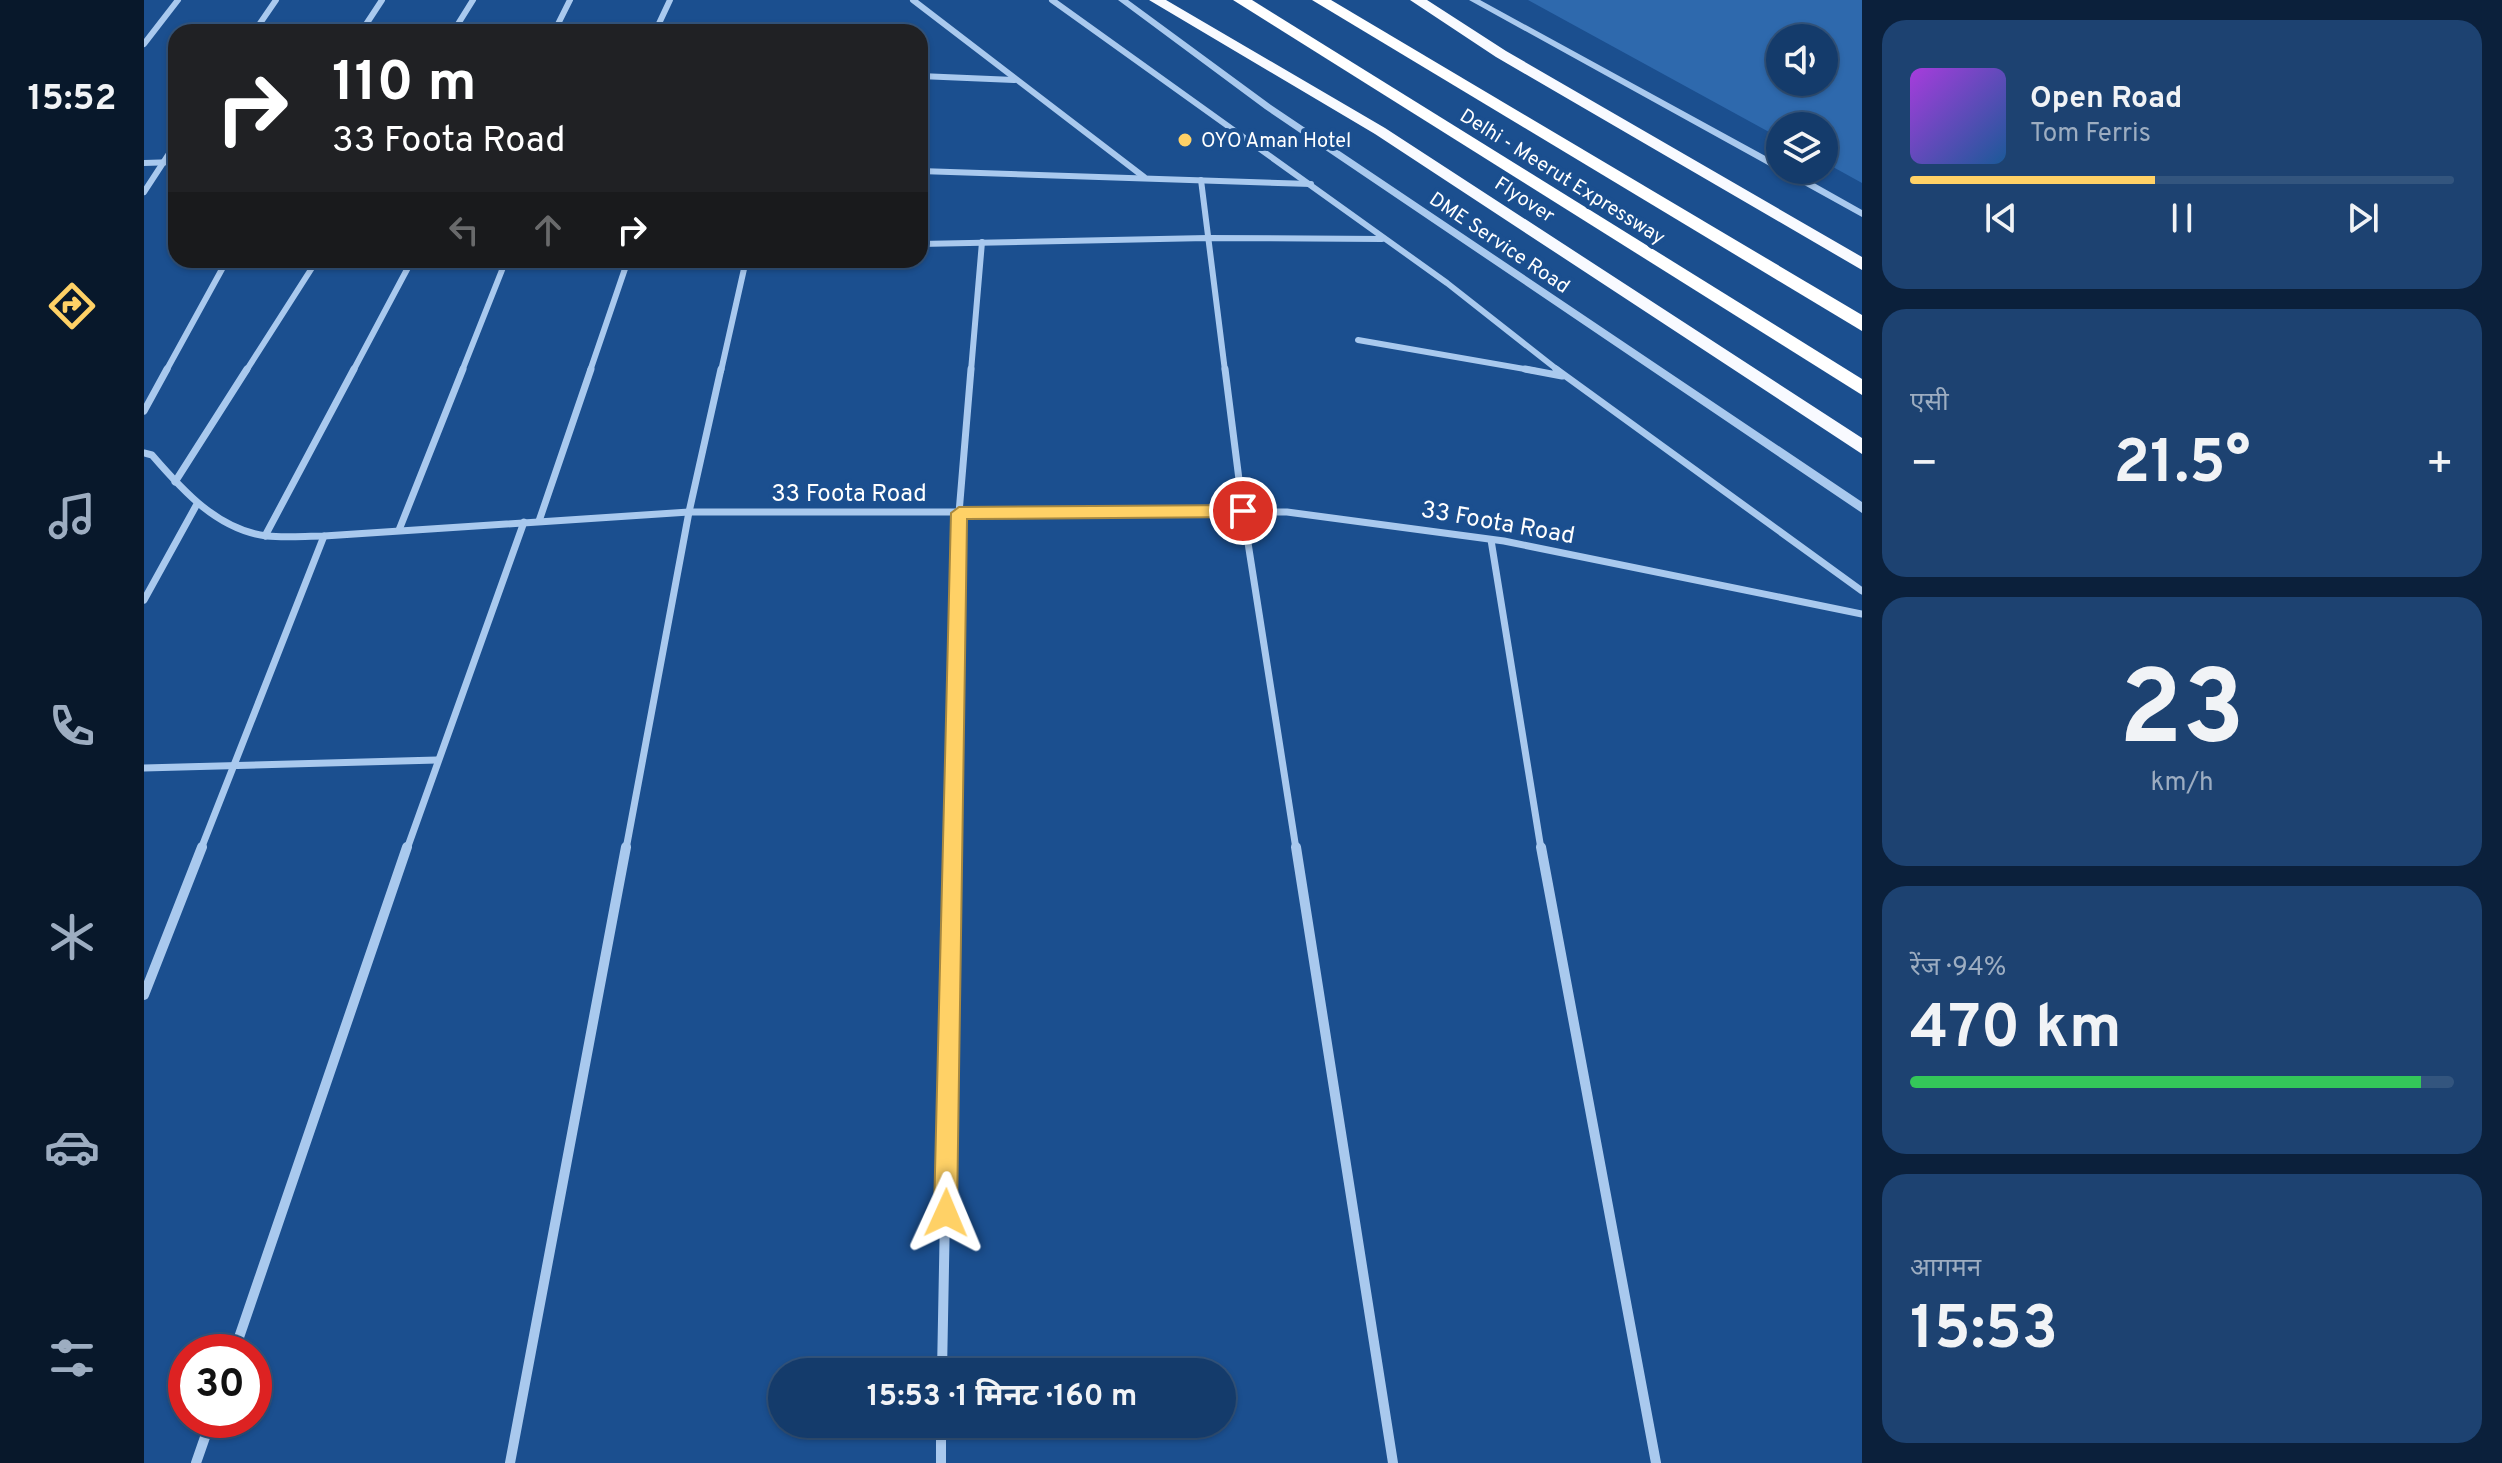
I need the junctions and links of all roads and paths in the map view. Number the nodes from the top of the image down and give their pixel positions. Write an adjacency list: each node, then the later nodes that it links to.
1 (178, 0): 21 (street)
2 (276, 0): 16 (street)
3 (382, 0): 17 (street)
4 (473, 0): 18 (street)
5 (570, 0): 19 (street)
6 (670, 0): 20 (street)
7 (913, 0): 24 (street)
8 (1052, 0): 33 (street)
9 (1122, 0): 57 (street, DME Service Road)
10 (1156, 0): 53 (highway, Flyover)
11 (1241, 0): 51 (highway, Delhi - Meerut Expressway)
12 (1320, 0): 22 (highway, Delhi - Meerut Expressway)
13 (1340, 0): 22 (highway)
14 (1417, 0): 41 (highway)
15 (1473, 0): 26 (street)
16 (260, 24)
17 (366, 24)
18 (458, 24)
19 (558, 24)
20 (659, 24)
21 (144, 44)
22 (1445, 75): 48 (highway, Delhi - Meerut Expressway)
23 (928, 76): 24 (street)
24 (1015, 80): 31 (street)
25 (168, 154): 28 (street)
26 (1766, 161)
27 (144, 163): 28 (street)
28 (162, 163): 29 (street); 35 (street)
29 (168, 163)
30 (928, 171): 31 (street)
31 (1146, 178): 32 (street)
32 (1201, 180): 33 (street); 37 (street)
33 (1311, 184): 38 (street)
34 (1808, 184): 36 (street)
35 (144, 192)
36 (1862, 214)
37 (1207, 238): 38 (street); 39 (street); 58 (street)
38 (1382, 239): 50 (street)
39 (982, 242): 40 (street); 60 (street)
40 (928, 244)
41 (1862, 264)
42 (223, 268): 52 (street)
43 (312, 268): 55 (street)
44 (408, 268): 64 (street)
45 (503, 268): 63 (street)
46 (625, 268): 61 (street)
47 (744, 268): 59 (street)
48 (1862, 324)
49 (1358, 340): 50 (street)
50 (1566, 377): 67 (street)
51 (1862, 388)
52 (144, 411)
53 (1862, 447)
54 (144, 453): 55 (street, 33 Foota Road)
55 (175, 482): 56 (street, 33 Foota Road)
56 (197, 504): 64 (street, 33 Foota Road); 68 (street)
57 (1862, 508)
58 (1243, 511): 60 (street, 33 Foota Road); 66 (street, 33 Foota Road); 81 (street)
59 (689, 512): 60 (street, 33 Foota Road); 61 (street, 33 Foota Road); 79 (street)
60 (959, 513): 75 (street)
61 (539, 521): 62 (street, 33 Foota Road)
62 (524, 522): 63 (street, 33 Foota Road); 70 (street)
63 (399, 530): 65 (street, 33 Foota Road)
64 (265, 536): 65 (street, 33 Foota Road)
65 (324, 536): 71 (street)
66 (1491, 540): 69 (street, 33 Foota Road); 82 (street)
67 (1862, 591)
68 (144, 600)
69 (1862, 614)
70 (437, 760): 71 (street); 74 (street)
71 (234, 766): 72 (street); 73 (street)
72 (144, 768)
73 (144, 995)
74 (240, 1334)
75 (942, 1358)
76 (205, 1438): 78 (street)
77 (941, 1438): 80 (street)
78 (196, 1463)
79 (510, 1463)
80 (941, 1463)
81 (1393, 1463)
82 (1656, 1463)

